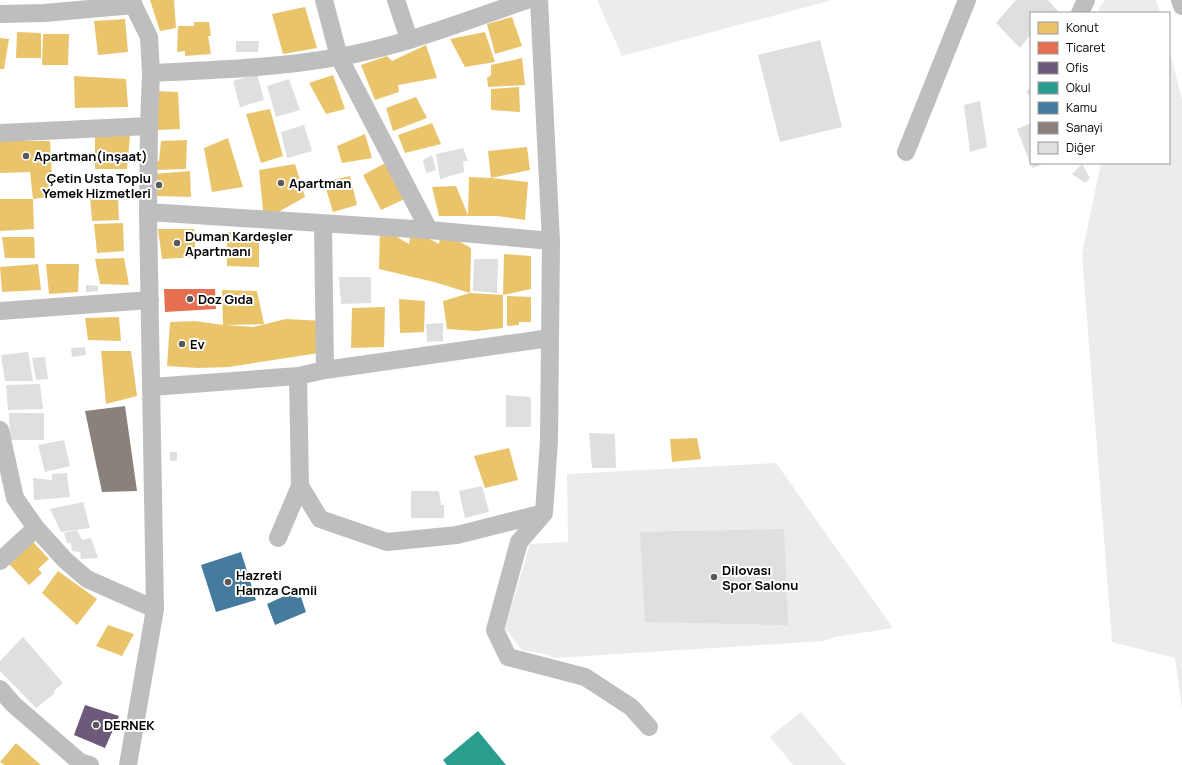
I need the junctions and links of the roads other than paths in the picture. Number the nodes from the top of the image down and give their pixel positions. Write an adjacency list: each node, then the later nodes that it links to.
1 (324, 0): 14 (street)
2 (396, 0): 13 (street)
3 (527, 0): 13 (street)
4 (539, 0): 22 (street)
5 (967, 0): 18 (street)
6 (1086, 0): 11 (street)
7 (1180, 0): 10 (street)
8 (133, 2): 9 (street); 15 (street)
9 (43, 6): 12 (street)
10 (1182, 6)
11 (1080, 12)
12 (0, 14)
13 (409, 40): 14 (street)
14 (339, 57): 15 (street); 21 (street)
15 (152, 73): 16 (street)
16 (148, 126): 17 (street); 19 (street)
17 (0, 133)
18 (906, 152)
19 (148, 212): 20 (street); 23 (street)
20 (323, 224): 21 (street); 26 (street)
21 (430, 230): 22 (street)
22 (551, 241): 25 (street)
23 (150, 300): 24 (street); 28 (street)
24 (0, 311)
25 (550, 338): 26 (street); 31 (street)
26 (325, 370): 27 (street)
27 (298, 376): 28 (street); 30 (street)
28 (152, 387): 35 (street)
29 (0, 430): 32 (street)
30 (300, 486): 31 (street); 33 (street)
31 (544, 513): 37 (street)
32 (36, 528): 34 (street); 35 (street)
33 (278, 538)
34 (0, 560)
35 (156, 609): 39 (street)
36 (0, 689): 38 (street)
37 (649, 727)
38 (90, 765)
39 (128, 765)

